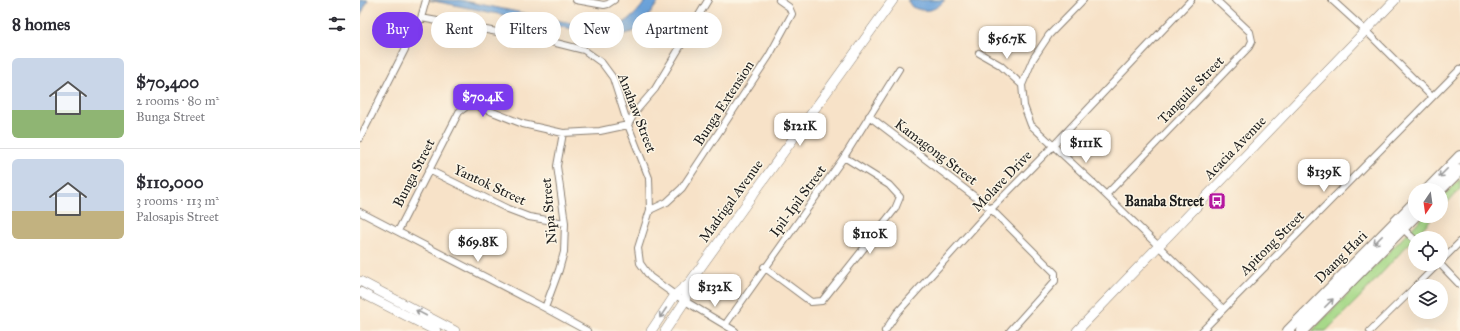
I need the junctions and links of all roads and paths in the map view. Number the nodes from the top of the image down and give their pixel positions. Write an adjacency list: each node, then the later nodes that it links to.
1 (576, 0): 2 (street)
2 (614, 0)
3 (708, 0): 22 (street)
4 (778, 0): 34 (street, Bunga Extension)
5 (893, 0): 50 (street, Madrigal Avenue)
6 (1084, 0): 19 (street)
7 (1191, 0): 25 (street, Molave Drive)
8 (1216, 0): 32 (street, Tanguile Street)
9 (1332, 0): 14 (street)
10 (1395, 0): 14 (street, Acacia Avenue)
11 (425, 2): 12 (street)
12 (422, 12)
13 (423, 18): 22 (street, Anahaw Street)
14 (1366, 31): 20 (street); 43 (street, Acacia Avenue)
15 (406, 48): 24 (street)
16 (979, 53): 19 (street)
17 (899, 69): 21 (street, Ipil-Ipil Street)
18 (1460, 69): 20 (street, Apitong Street)
19 (1022, 85): 25 (street)
20 (1432, 96): 57 (street, Apitong Street)
21 (869, 116): 27 (street, Ipil-Ipil Street); 33 (street, Kamagong Street)
22 (628, 125): 23 (street, Bunga Street); 34 (street, Anahaw Street)
23 (563, 133): 28 (street, Bunga Street); 38 (street, Nipa Street)
24 (360, 138)
25 (1054, 145): 32 (street); 33 (street, Molave Drive)
26 (1460, 156): 30 (main road, one-way to 30)
27 (844, 157): 45 (street, Ipil-Ipil Street); 45 (street)
28 (429, 170): 38 (street, Yantok Street); 40 (street, Bunga Street)
29 (1460, 170): 31 (main road)
30 (1434, 183)
31 (1447, 183)
32 (1106, 195): 43 (street)
33 (991, 208): 65 (street, Molave Drive); 66 (street, Kamagong Street)
34 (650, 210): 54 (street, Anahaw Street)
35 (360, 212): 40 (street)
36 (1408, 212): 39 (main road, Daang Hari)
37 (1408, 220): 39 (main road, Daang Hari)
38 (565, 223): 56 (street, Nipa Street)
39 (1399, 225): 41 (street); 69 (main road, Daang Hari, one-way to 69); 70 (main road, Daang Hari, one-way to 39)
40 (398, 231): 56 (street)
41 (1408, 233)
42 (1460, 242): 44 (street)
43 (1160, 247): 57 (street); 67 (street, Acacia Avenue)
44 (1448, 254)
45 (764, 267): 58 (street, Ipil-Ipil Street)
46 (1431, 271): 48 (street)
47 (1446, 271): 51 (street)
48 (1423, 279)
49 (360, 281): 60 (street, one-way to 49)
50 (690, 282): 54 (street, Madrigal Avenue); 55 (street, Madrigal Avenue)
51 (1460, 285)
52 (360, 292): 59 (street)
53 (1408, 293): 71 (street)
54 (675, 295): 55 (street, Anahaw Street); 62 (street, Madrigal Avenue, one-way to 62)
55 (685, 301): 58 (street, Anahaw Street); 63 (street, Madrigal Avenue)
56 (545, 308): 61 (street)
57 (1223, 309): 68 (street, Apitong Street)
58 (725, 324): 64 (street, Anahaw Street)
59 (436, 331)
60 (455, 331)
61 (587, 331)
62 (651, 331)
63 (665, 331)
64 (735, 331)
65 (885, 331)
66 (1010, 331)
67 (1077, 331)
68 (1202, 331)
69 (1288, 331)
70 (1302, 331)
71 (1370, 331)

